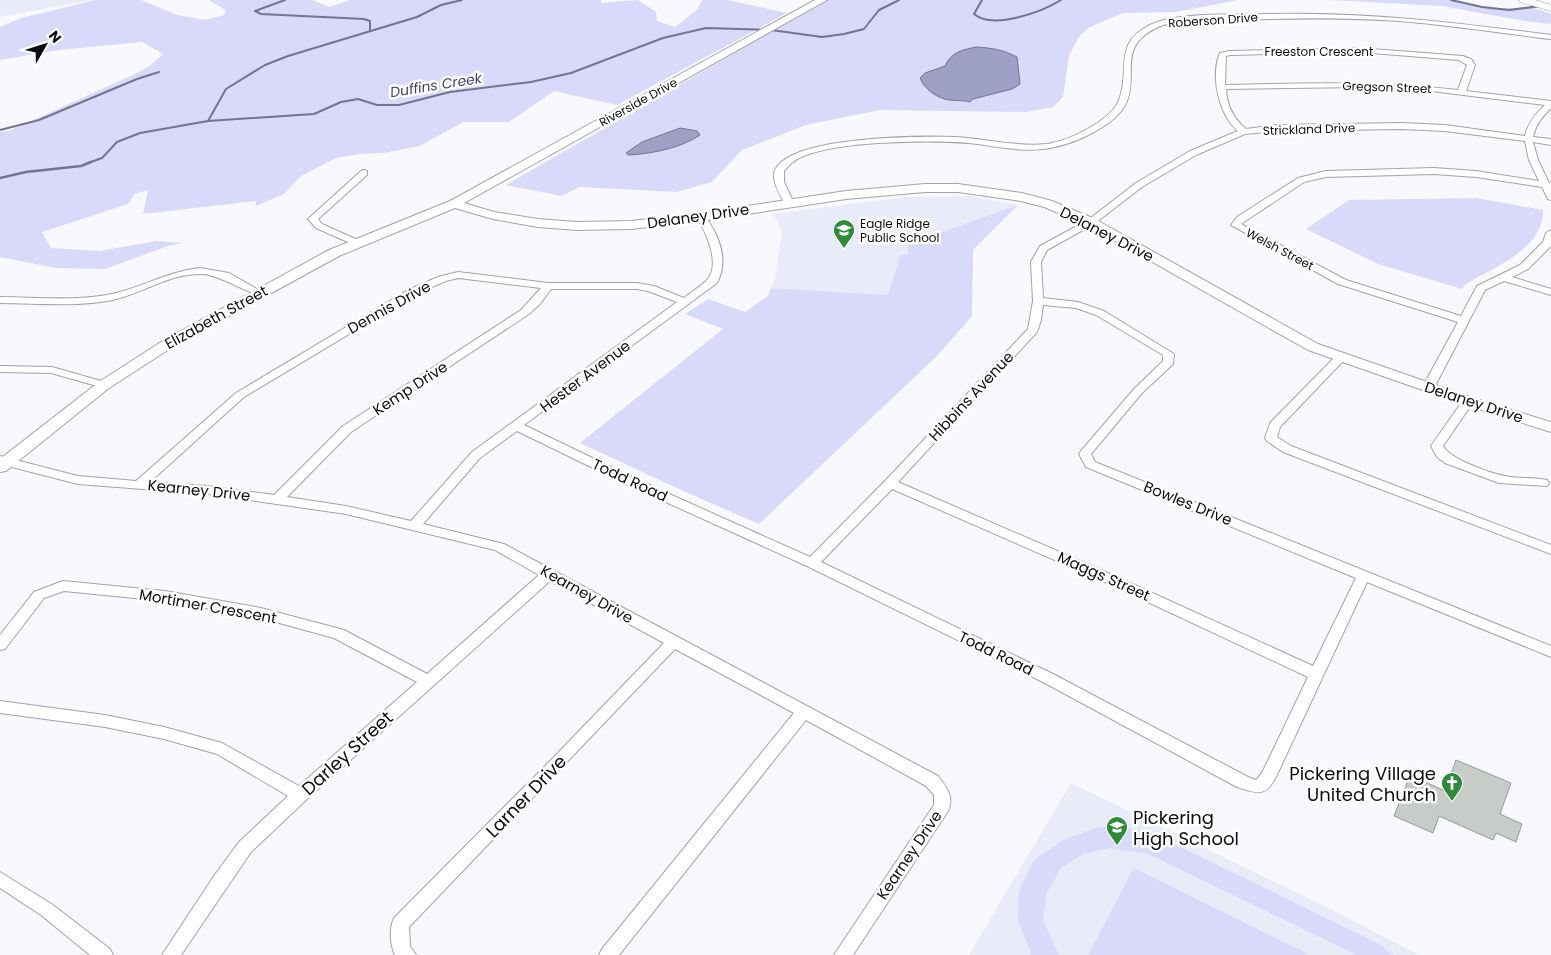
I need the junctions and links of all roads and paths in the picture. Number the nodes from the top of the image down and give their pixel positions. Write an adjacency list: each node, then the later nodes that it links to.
1 (822, 0): 15 (street, Riverside Drive)
2 (1524, 0): 3 (main road)
3 (1551, 8)
4 (1551, 37): 14 (street, Roberson Drive)
5 (1222, 87): 6 (street, Gregson Street); 6 (street, Freeston Crescent); 8 (street, Freeston Crescent)
6 (1462, 91): 7 (street, Gregson Street)
7 (1551, 103): 9 (street)
8 (1244, 132): 9 (street, Strickland Drive); 17 (street, Strickland Drive)
9 (1528, 138): 10 (street, Strickland Drive); 12 (street)
10 (1551, 142)
11 (364, 173): 19 (street)
12 (1548, 185): 13 (street); 27 (street, Welsh Street)
13 (1551, 197)
14 (789, 203): 16 (street, Delaney Drive); 17 (street, Delaney Drive)
15 (454, 204): 16 (street, Delaney Drive); 19 (street, Elizabeth Street)
16 (701, 217): 26 (street, Hester Avenue)
17 (1091, 222): 25 (street, Hibbins Avenue); 28 (street, Delaney Drive)
18 (1551, 233): 20 (street)
19 (357, 243): 23 (street, Elizabeth Street)
20 (1502, 278): 22 (street); 27 (street)
21 (548, 286): 26 (street, Dennis Drive); 38 (street, Dennis Drive); 39 (street, Kemp Drive)
22 (1551, 292)
23 (259, 293): 24 (street); 30 (street, Elizabeth Street)
24 (0, 300)
25 (1038, 301): 36 (street, Hibbins Avenue); 44 (street, Bowles Drive)
26 (685, 302): 33 (street, Hester Avenue)
27 (1463, 320): 31 (street)
28 (1340, 358): 31 (street, Delaney Drive); 41 (street)
29 (0, 369): 30 (street)
30 (104, 385): 35 (street, Elizabeth Street)
31 (1428, 388): 32 (street, Delaney Drive)
32 (1468, 401): 34 (street, Delaney Drive); 37 (street)
33 (516, 426): 40 (street, Hester Avenue); 42 (street, Todd Road)
34 (1551, 427)
35 (2, 463): 38 (street, Kearney Drive)
36 (890, 483): 42 (street, Hibbins Avenue); 48 (street, Maggs Street)
37 (1543, 483)
38 (140, 484): 39 (street, Kearney Drive)
39 (278, 499): 40 (street, Kearney Drive)
40 (414, 526): 43 (street, Kearney Drive)
41 (1551, 550)
42 (812, 563): 48 (street, Todd Road)
43 (550, 573): 45 (street, Kearney Drive); 49 (street, Darley Street)
44 (1363, 576): 47 (street, Bowles Drive); 48 (street, Todd Road)
45 (674, 641): 51 (street, Kearney Drive); 56 (street, Larner Drive)
46 (0, 645): 49 (street, Mortimer Crescent)
47 (1551, 652)
48 (1316, 674)
49 (428, 681): 52 (street, Darley Street)
50 (0, 707): 52 (street)
51 (804, 712): 57 (street); 58 (street, Kearney Drive)
52 (300, 795): 55 (street, Darley Street)
53 (0, 879): 54 (street)
54 (104, 955)
55 (171, 955)
56 (407, 955)
57 (608, 955)
58 (843, 955)

